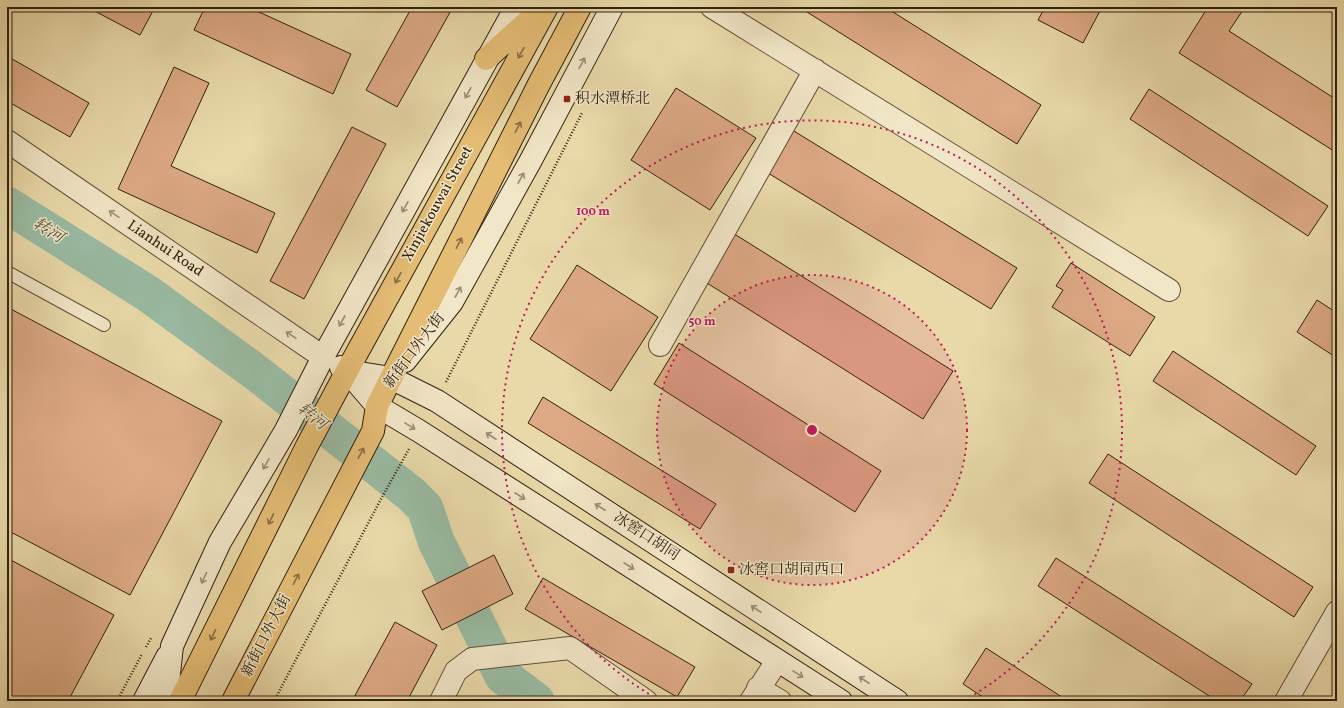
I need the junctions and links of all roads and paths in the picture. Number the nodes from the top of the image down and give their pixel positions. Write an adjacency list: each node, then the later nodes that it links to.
1 (516, 7): 6 (street)
2 (545, 7): 6 (main road); 15 (main road, Xinjiekouwai Street, one-way to 15)
3 (580, 7): 16 (main road, one-way to 3)
4 (612, 7): 16 (street, 新街口外大街, one-way to 4)
5 (712, 7): 7 (street)
6 (486, 59): 14 (street, one-way to 14)
7 (815, 70): 11 (street); 13 (street)
8 (582, 113): 17 (path)
9 (7, 141): 14 (street, Lianhui Road, one-way to 9)
10 (7, 272): 12 (lane)
11 (1169, 290)
12 (104, 325)
13 (660, 345)
14 (323, 357): 15 (street, Lianhui Road); 21 (street, one-way to 21)
15 (347, 370): 16 (street, 冰窖口胡同); 18 (street); 26 (main road, Xinjiekouwai Street, one-way to 26)
16 (391, 378): 17 (street, 冰窖口胡同); 18 (main road, 新街口外大街)
17 (437, 401): 33 (street, 冰窖口胡同, one-way to 17)
18 (377, 406): 19 (street, one-way to 19); 27 (main road, 新街口外大街, one-way to 18)
19 (419, 431): 22 (street, one-way to 22); 28 (path)
20 (1337, 612): 34 (street)
21 (173, 645): 24 (street); 25 (street)
22 (777, 661): 23 (street); 32 (street, one-way to 32)
23 (754, 695): 31 (street)
24 (144, 701)
25 (166, 701)
26 (180, 701)
27 (234, 701)
28 (274, 701)
29 (441, 701): 30 (street)
30 (646, 701)
31 (780, 701)
32 (841, 701)
33 (897, 701)
34 (1286, 701)

